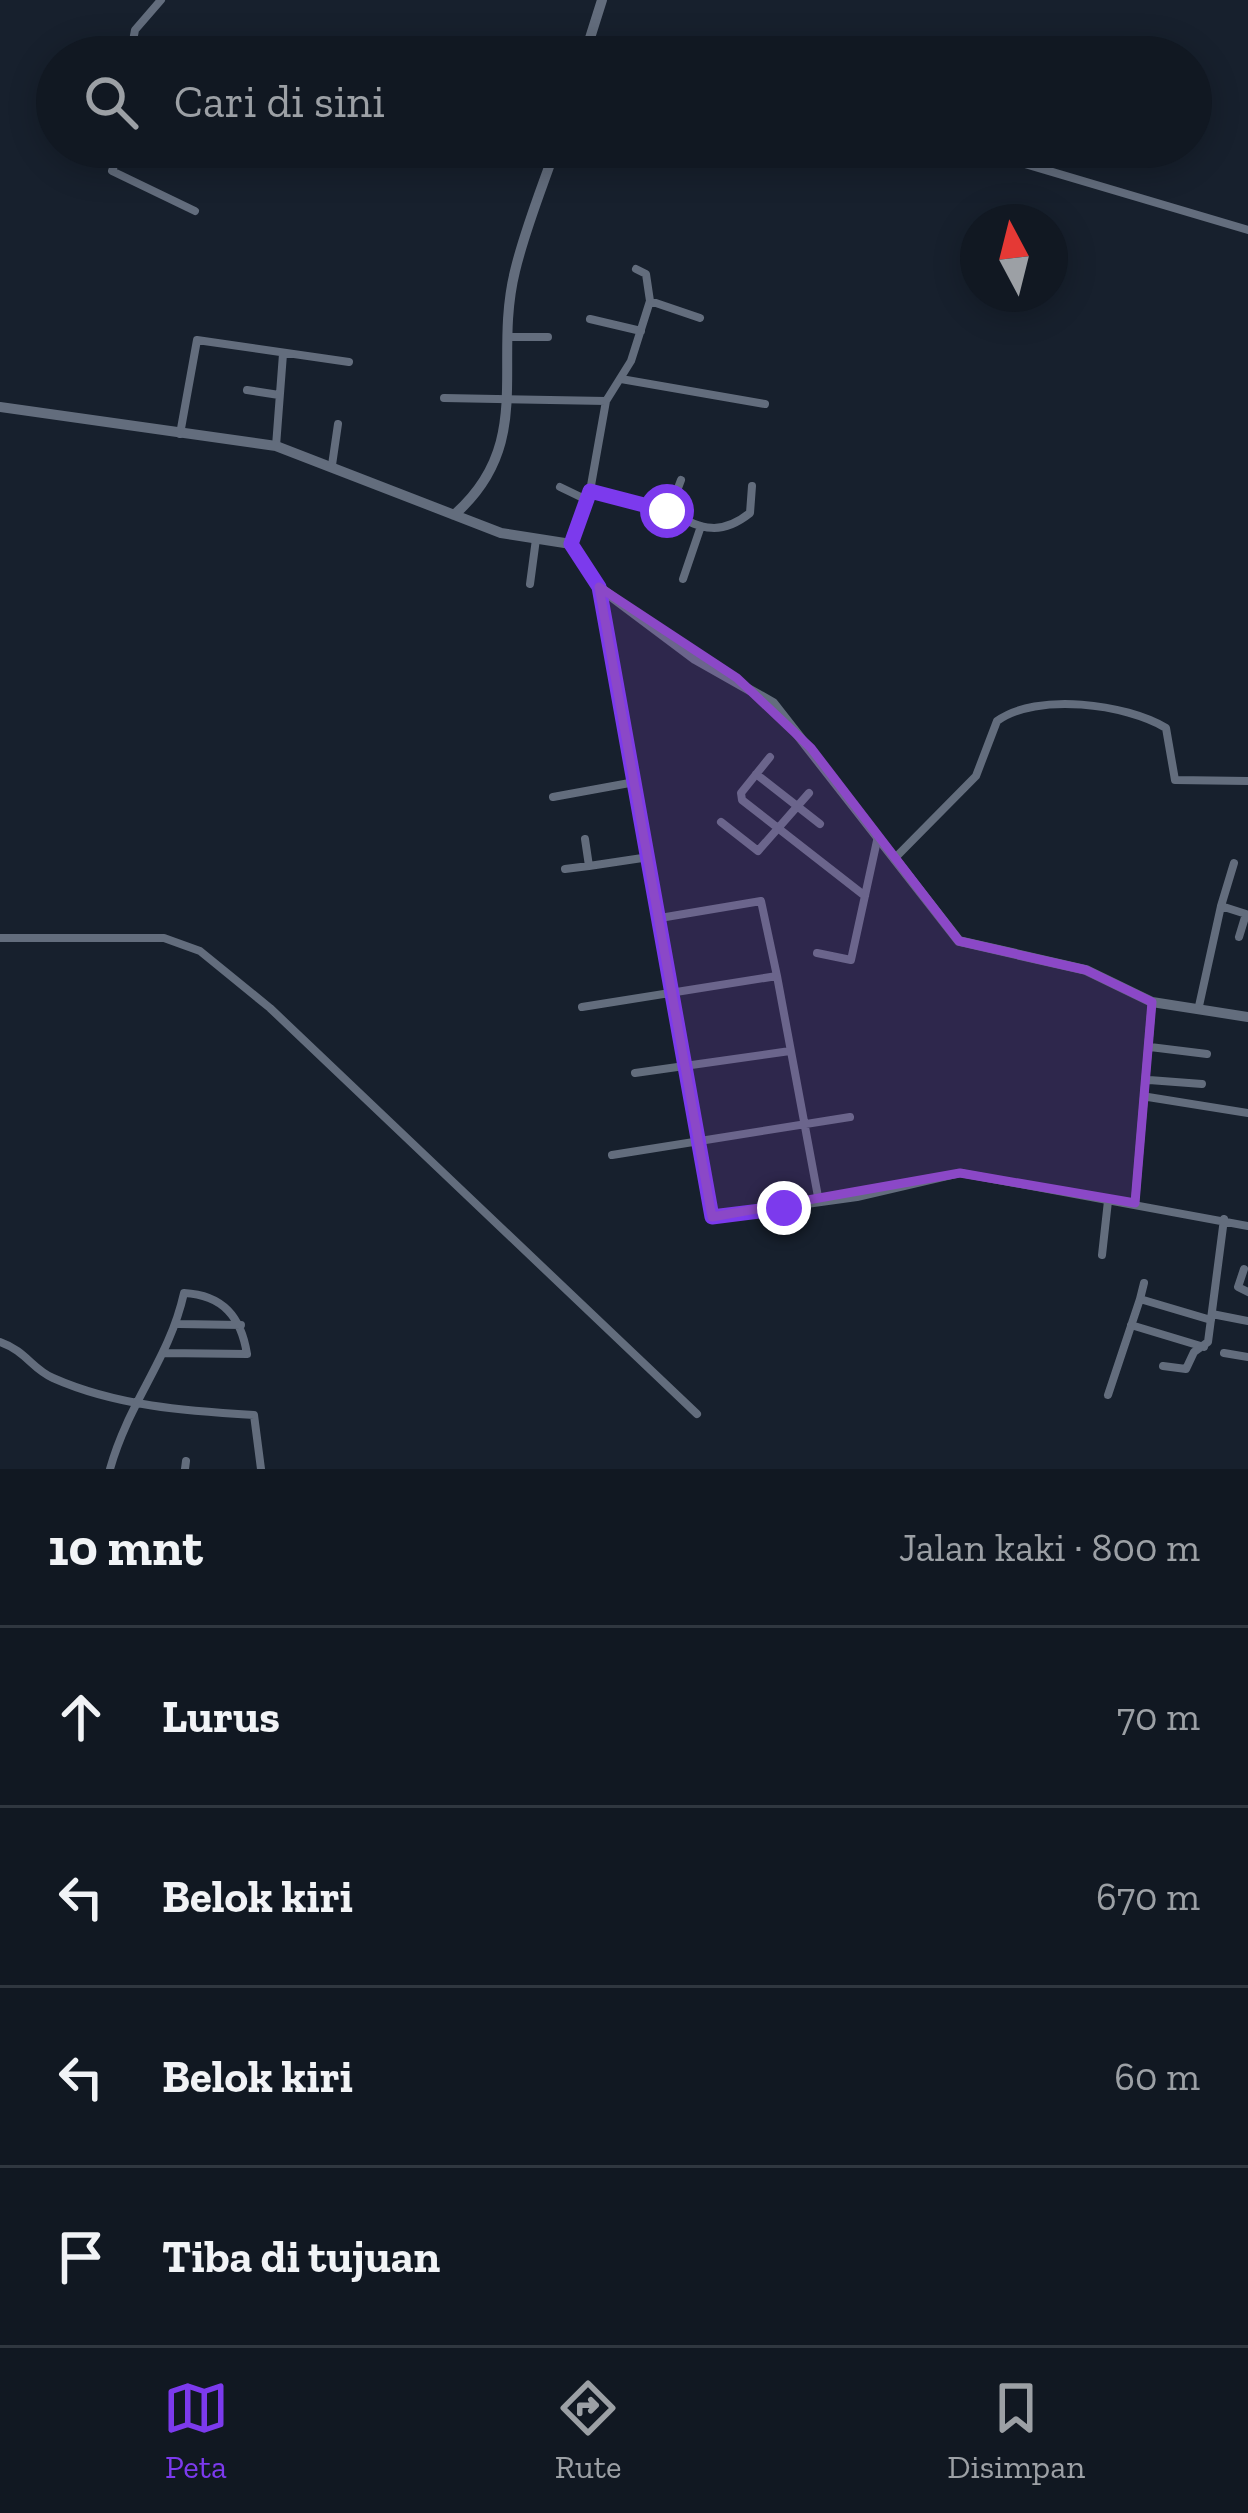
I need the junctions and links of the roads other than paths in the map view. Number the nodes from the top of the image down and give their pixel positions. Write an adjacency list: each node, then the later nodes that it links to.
1 (160, 0): 3 (street)
2 (602, 0): 4 (street)
3 (134, 36)
4 (591, 36)
5 (113, 168): 8 (street)
6 (549, 168): 15 (street)
7 (1039, 168): 9 (street)
8 (195, 212)
9 (1248, 230)
10 (636, 269): 11 (street)
11 (650, 302): 12 (street); 14 (street)
12 (700, 318)
13 (590, 320): 14 (street)
14 (640, 331): 19 (street)
15 (508, 337): 16 (street); 23 (street)
16 (548, 337)
17 (283, 354): 18 (street); 21 (street); 28 (street)
18 (349, 362)
19 (621, 379): 24 (street); 25 (street)
20 (247, 390): 21 (street)
21 (279, 395): 29 (street)
22 (445, 398): 23 (street)
23 (504, 399): 24 (street); 36 (street)
24 (606, 401): 34 (street)
25 (765, 404)
26 (0, 406): 28 (street)
27 (338, 424): 30 (street)
28 (180, 435): 29 (street)
29 (276, 446): 30 (street)
30 (332, 465): 36 (street)
31 (681, 480): 35 (street)
32 (752, 486): 37 (street)
33 (560, 488): 34 (street)
34 (588, 496): 35 (street); 39 (street)
35 (669, 512): 37 (street)
36 (454, 515): 38 (street)
37 (700, 529): 40 (street)
38 (536, 539): 39 (street); 41 (street)
39 (571, 544): 42 (street)
40 (682, 579)
41 (530, 584)
42 (599, 587): 46 (street); 53 (street)
43 (770, 757): 44 (street)
44 (756, 774): 49 (street); 52 (street)
45 (1248, 781): 56 (street)
46 (635, 782): 48 (street); 55 (street)
47 (809, 794): 49 (street)
48 (553, 797)
49 (799, 808): 51 (street); 52 (street)
50 (721, 822): 52 (street)
51 (820, 824)
52 (781, 830): 60 (street)
53 (878, 836): 56 (street); 60 (street)
54 (585, 839): 58 (street)
55 (649, 857): 58 (street); 63 (street)
56 (895, 858): 71 (street)
57 (1234, 863): 61 (street)
58 (589, 866): 59 (street)
59 (565, 868)
60 (865, 896): 67 (street)
61 (1220, 906): 62 (street); 72 (street)
62 (1247, 913): 64 (street)
63 (660, 918): 69 (street); 70 (street)
64 (1239, 937)
65 (0, 938): 111 (street)
66 (818, 953): 67 (street)
67 (851, 960): 68 (street)
68 (862, 962)
69 (777, 976): 70 (street); 76 (street)
70 (673, 992): 73 (street); 78 (street)
71 (1152, 1002): 72 (street); 75 (street)
72 (1198, 1006): 74 (street)
73 (582, 1007)
74 (1248, 1017)
75 (1150, 1048): 77 (street); 80 (street)
76 (790, 1052): 78 (street); 85 (street)
77 (1207, 1054)
78 (687, 1067): 79 (street); 86 (street)
79 (635, 1073)
80 (1149, 1080): 81 (street); 82 (street)
81 (1202, 1084)
82 (1148, 1097): 83 (street); 90 (street)
83 (1248, 1113)
84 (850, 1117): 85 (street)
85 (804, 1126): 86 (street); 89 (street)
86 (702, 1142): 87 (street); 89 (street)
87 (612, 1155)
88 (1108, 1201): 89 (street); 90 (street); 93 (street)
89 (819, 1202)
90 (1135, 1203): 91 (street)
91 (1224, 1219): 92 (street); 98 (street)
92 (1248, 1226)
93 (1102, 1255)
94 (1244, 1269): 96 (street)
95 (1144, 1283): 97 (street)
96 (1248, 1292)
97 (1140, 1298): 98 (street); 102 (street)
98 (1212, 1317): 99 (street); 104 (street)
99 (1248, 1321)
100 (179, 1324): 101 (street); 101 (street); 105 (street)
101 (241, 1325): 105 (street)
102 (1131, 1325): 104 (street); 109 (street)
103 (0, 1342): 110 (street)
104 (1205, 1347): 108 (street)
105 (164, 1353): 110 (street)
106 (1224, 1353): 107 (street)
107 (1248, 1357)
108 (1163, 1366)
109 (1108, 1395)
110 (134, 1402): 112 (street); 113 (street)
111 (697, 1414)
112 (110, 1469)
113 (261, 1469)

